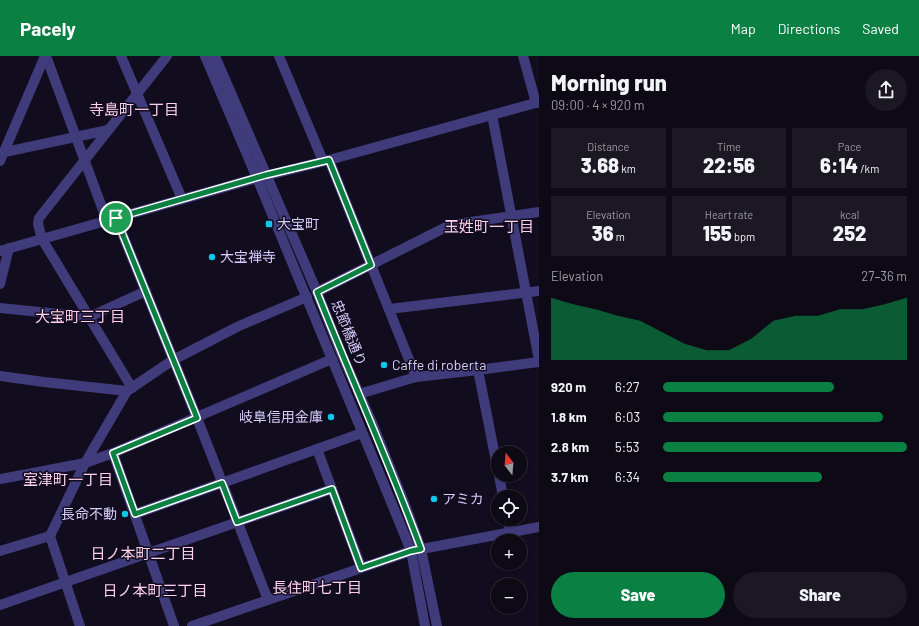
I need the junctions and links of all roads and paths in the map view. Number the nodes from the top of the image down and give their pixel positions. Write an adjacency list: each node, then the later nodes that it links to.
1 (45, 56): 12 (street); 13 (street)
2 (121, 56): 8 (street)
3 (167, 56): 8 (street)
4 (205, 56): 16 (street, 忠節橋通り)
5 (215, 56): 16 (street, 忠節橋通り)
6 (279, 56): 15 (street)
7 (523, 56): 9 (street)
8 (137, 94): 11 (street); 17 (street)
9 (537, 102): 10 (street)
10 (492, 114): 15 (street); 19 (street)
11 (108, 130): 12 (street); 14 (street)
12 (76, 137): 13 (street); 14 (street)
13 (1, 155)
14 (85, 159): 20 (street); 21 (street)
15 (326, 160): 16 (street); 23 (street)
16 (262, 177): 17 (street); 27 (street, 忠節橋通り); 29 (street, 忠節橋通り)
17 (182, 199): 20 (street)
18 (539, 212): 19 (street)
19 (512, 216): 23 (street); 28 (street)
20 (112, 219): 21 (street); 25 (street)
21 (42, 239): 22 (street); 32 (street)
22 (4, 250): 24 (street)
23 (371, 265): 27 (street); 31 (street)
24 (0, 284)
25 (146, 291): 32 (street); 34 (street)
26 (539, 291): 28 (street)
27 (317, 292): 40 (street, 忠節橋通り)
28 (526, 293): 31 (street); 35 (street)
29 (306, 297): 33 (street, 忠節橋通り); 34 (street)
30 (0, 308): 32 (street)
31 (389, 310): 38 (street)
32 (89, 317): 39 (street)
33 (332, 359): 41 (street); 42 (street, 忠節橋通り)
34 (173, 360): 39 (street); 41 (street)
35 (539, 361): 36 (street)
36 (478, 370): 38 (street); 43 (street)
37 (0, 376): 39 (street)
38 (416, 377): 40 (street)
39 (130, 390): 46 (street)
40 (360, 394): 56 (street, 忠節橋通り)
41 (197, 418): 45 (street); 48 (street)
42 (362, 433): 44 (street); 58 (street, 忠節橋通り)
43 (493, 446)
44 (317, 449): 48 (street); 49 (street)
45 (113, 453): 46 (street); 50 (street)
46 (85, 463): 47 (street); 55 (street)
47 (0, 479)
48 (222, 483): 50 (street); 51 (street)
49 (332, 489): 51 (street); 60 (street)
50 (135, 514): 59 (street)
51 (237, 522): 59 (street); 62 (street)
52 (509, 526): 54 (street)
53 (539, 527): 54 (street)
54 (510, 532): 56 (street)
55 (50, 536): 57 (street); 61 (street)
56 (421, 549): 58 (street); 68 (street, 忠節橋通り)
57 (0, 551)
58 (411, 551): 60 (street); 67 (street, 忠節橋通り)
59 (149, 553): 61 (street); 65 (street)
60 (361, 568): 62 (street)
61 (65, 583): 63 (street); 64 (street)
62 (268, 600): 66 (street)
63 (0, 605)
64 (80, 626)
65 (174, 626)
66 (194, 626)
67 (425, 626)
68 (437, 626)

